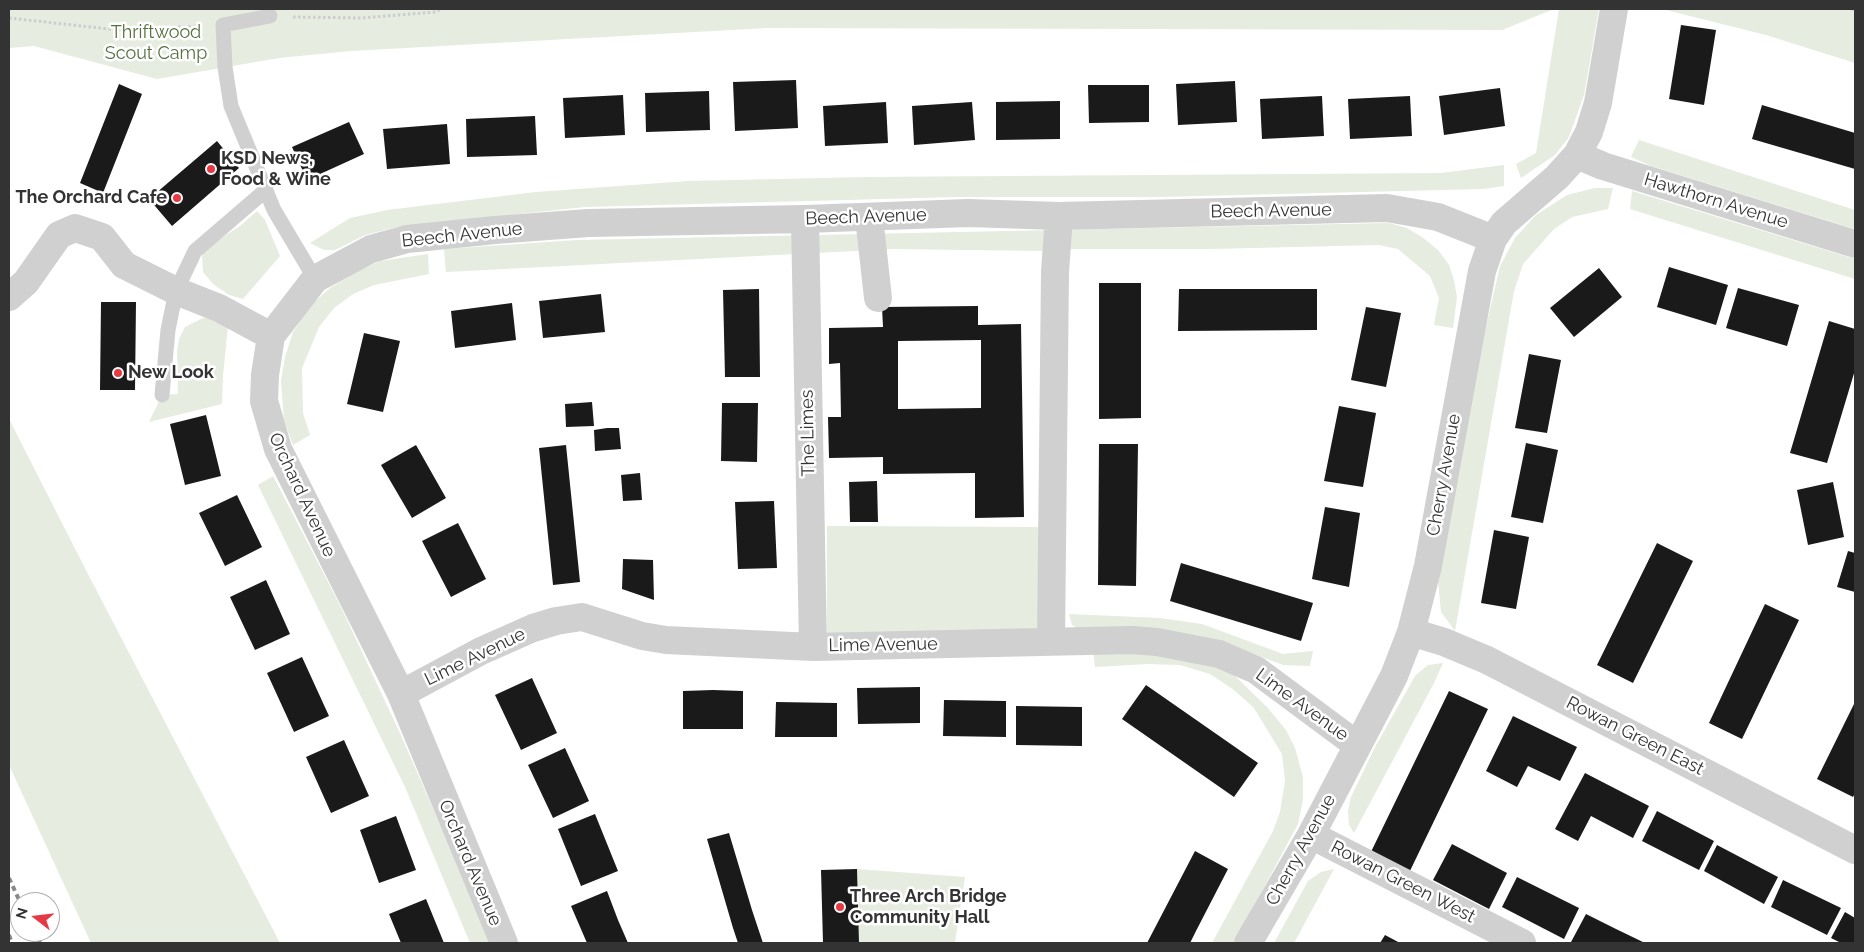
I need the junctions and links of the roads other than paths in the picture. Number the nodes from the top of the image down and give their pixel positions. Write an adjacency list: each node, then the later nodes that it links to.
1 (1614, 9): 3 (street, Cherry Avenue)
2 (270, 16): 4 (lane)
3 (1577, 155): 8 (street, Cherry Avenue); 9 (street, Hawthorn Avenue)
4 (266, 190): 10 (lane); 11 (lane)
5 (1059, 216): 6 (street, Beech Avenue); 8 (street, Beech Avenue); 17 (street)
6 (869, 217): 7 (street, Beech Avenue); 13 (street)
7 (805, 219): 10 (street, Beech Avenue); 18 (street, The Limes)
8 (1493, 240): 16 (street, Cherry Avenue)
9 (1855, 244)
10 (315, 279): 14 (street, Beech Avenue)
11 (176, 291): 12 (street); 14 (street); 15 (lane)
12 (9, 297)
13 (878, 298)
14 (271, 336): 19 (street, Orchard Avenue)
15 (162, 395)
16 (1411, 632): 20 (street, Cherry Avenue); 22 (street, Rowan Green East)
17 (1051, 640): 18 (street, Lime Avenue); 20 (street, Lime Avenue)
18 (813, 646): 19 (street, Lime Avenue)
19 (400, 694): 23 (street, Orchard Avenue)
20 (1357, 745): 21 (street, Cherry Avenue)
21 (1311, 835): 24 (street, Cherry Avenue); 25 (street, Rowan Green West)
22 (1855, 850)
23 (504, 943)
24 (1248, 943)
25 (1522, 943)

